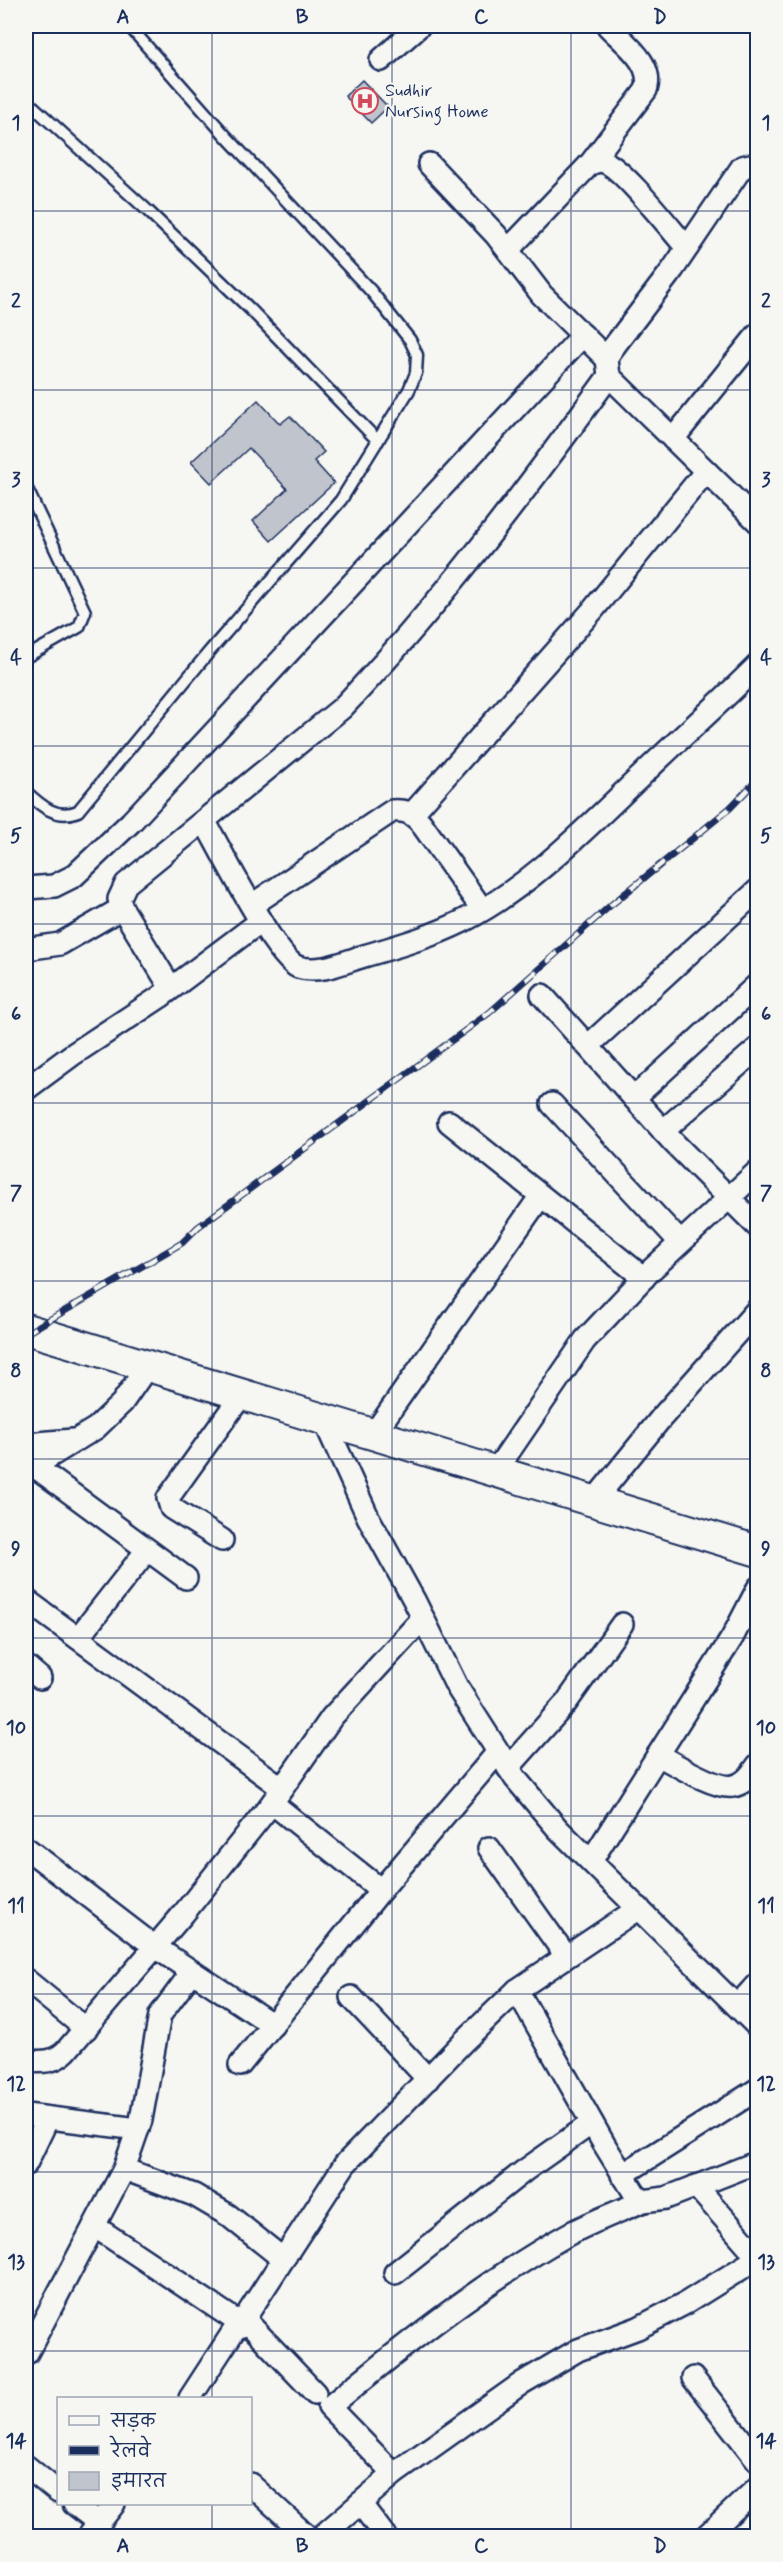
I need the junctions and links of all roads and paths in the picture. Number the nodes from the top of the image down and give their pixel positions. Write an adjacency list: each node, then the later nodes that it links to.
1 (129, 26): 15 (lane)
2 (419, 26): 4 (street)
3 (608, 26): 7 (street)
4 (381, 60)
5 (26, 100): 15 (lane)
6 (429, 164): 10 (street)
7 (590, 164): 9 (street); 10 (street)
8 (758, 169): 9 (street)
9 (687, 248): 13 (street)
10 (508, 250): 12 (street)
11 (758, 334): 14 (street)
12 (583, 335): 13 (street); 24 (street)
13 (608, 367): 14 (street); 23 (street)
14 (673, 439): 16 (street)
15 (378, 441): 21 (lane)
16 (706, 471): 18 (street); 22 (street)
17 (27, 494): 19 (lane)
18 (758, 522)
19 (26, 657)
20 (758, 665): 27 (street)
21 (26, 792)
22 (412, 814): 27 (street); 28 (street)
23 (205, 822): 26 (street); 28 (street)
24 (26, 888)
25 (758, 890): 33 (street)
26 (122, 908): 29 (street); 31 (street)
27 (482, 909): 28 (street)
28 (257, 913): 31 (street)
29 (26, 949)
30 (758, 984): 36 (street)
31 (171, 988): 35 (street)
32 (542, 995): 33 (street)
33 (588, 1046): 36 (street)
34 (758, 1048): 39 (street)
35 (26, 1089)
36 (634, 1098): 39 (street)
37 (552, 1104): 44 (street)
38 (449, 1122): 41 (street)
39 (663, 1131): 42 (street)
40 (758, 1172): 42 (street)
41 (540, 1197): 45 (street); 51 (street)
42 (728, 1197): 43 (street); 44 (street)
43 (758, 1227)
44 (680, 1242): 45 (street)
45 (644, 1278): 55 (street)
46 (758, 1309): 56 (street)
47 (26, 1329): 48 (street)
48 (147, 1367): 49 (street); 52 (street)
49 (241, 1396): 50 (street); 57 (street)
50 (324, 1420): 51 (street); 63 (street)
51 (373, 1435): 55 (street)
52 (75, 1440): 53 (street); 54 (street)
53 (26, 1444)
54 (30, 1469): 58 (street)
55 (495, 1472): 56 (street)
56 (593, 1502): 59 (street)
57 (222, 1540)
58 (147, 1550): 60 (street); 65 (street)
59 (758, 1551)
60 (186, 1578)
61 (758, 1588): 66 (street)
62 (26, 1600): 65 (street)
63 (423, 1618): 67 (street); 69 (street)
64 (622, 1624): 67 (street)
65 (78, 1638): 69 (street)
66 (658, 1755): 68 (street); 72 (street)
67 (503, 1760): 72 (street); 73 (street)
68 (758, 1765)
69 (277, 1795): 73 (street); 75 (street)
70 (26, 1848): 75 (street)
71 (489, 1848): 76 (street)
72 (591, 1861): 74 (street)
73 (381, 1890): 83 (street)
74 (639, 1908): 76 (street); 82 (street)
75 (155, 1947): 77 (street); 85 (street)
76 (566, 1956): 80 (street)
77 (192, 1972): 83 (street); 93 (street)
78 (26, 1980): 85 (street)
79 (758, 1983): 82 (street)
80 (517, 1990): 88 (street); 92 (street)
81 (351, 1997): 88 (street)
82 (737, 2006): 84 (street)
83 (273, 2025): 87 (street)
84 (758, 2027)
85 (86, 2029): 86 (street)
86 (26, 2061)
87 (240, 2065)
88 (428, 2079): 102 (street)
89 (758, 2089): 97 (street)
90 (26, 2115): 91 (street)
91 (48, 2118): 93 (street); 95 (street)
92 (592, 2123): 97 (street); 103 (street)
93 (138, 2128): 96 (street)
94 (758, 2162): 98 (street)
95 (26, 2164)
96 (124, 2169): 100 (street); 102 (street)
97 (622, 2175): 99 (street)
98 (696, 2186): 99 (street); 101 (street)
99 (643, 2201): 111 (street)
100 (94, 2226): 104 (street); 105 (street)
101 (758, 2257): 111 (street)
102 (283, 2259): 104 (street)
103 (395, 2273)
104 (241, 2325): 107 (street); 108 (street)
105 (27, 2353)
106 (693, 2378): 109 (street)
107 (315, 2393)
108 (191, 2397)
109 (758, 2461)
110 (26, 2466): 114 (street)
111 (394, 2474): 115 (street)
112 (758, 2487): 122 (street)
113 (256, 2488): 119 (street)
114 (57, 2491)
115 (360, 2503): 120 (street); 121 (street)
116 (75, 2505): 118 (street)
117 (113, 2505): 118 (street)
118 (94, 2530)
119 (307, 2536)
120 (321, 2536)
121 (385, 2536)
122 (706, 2536)

